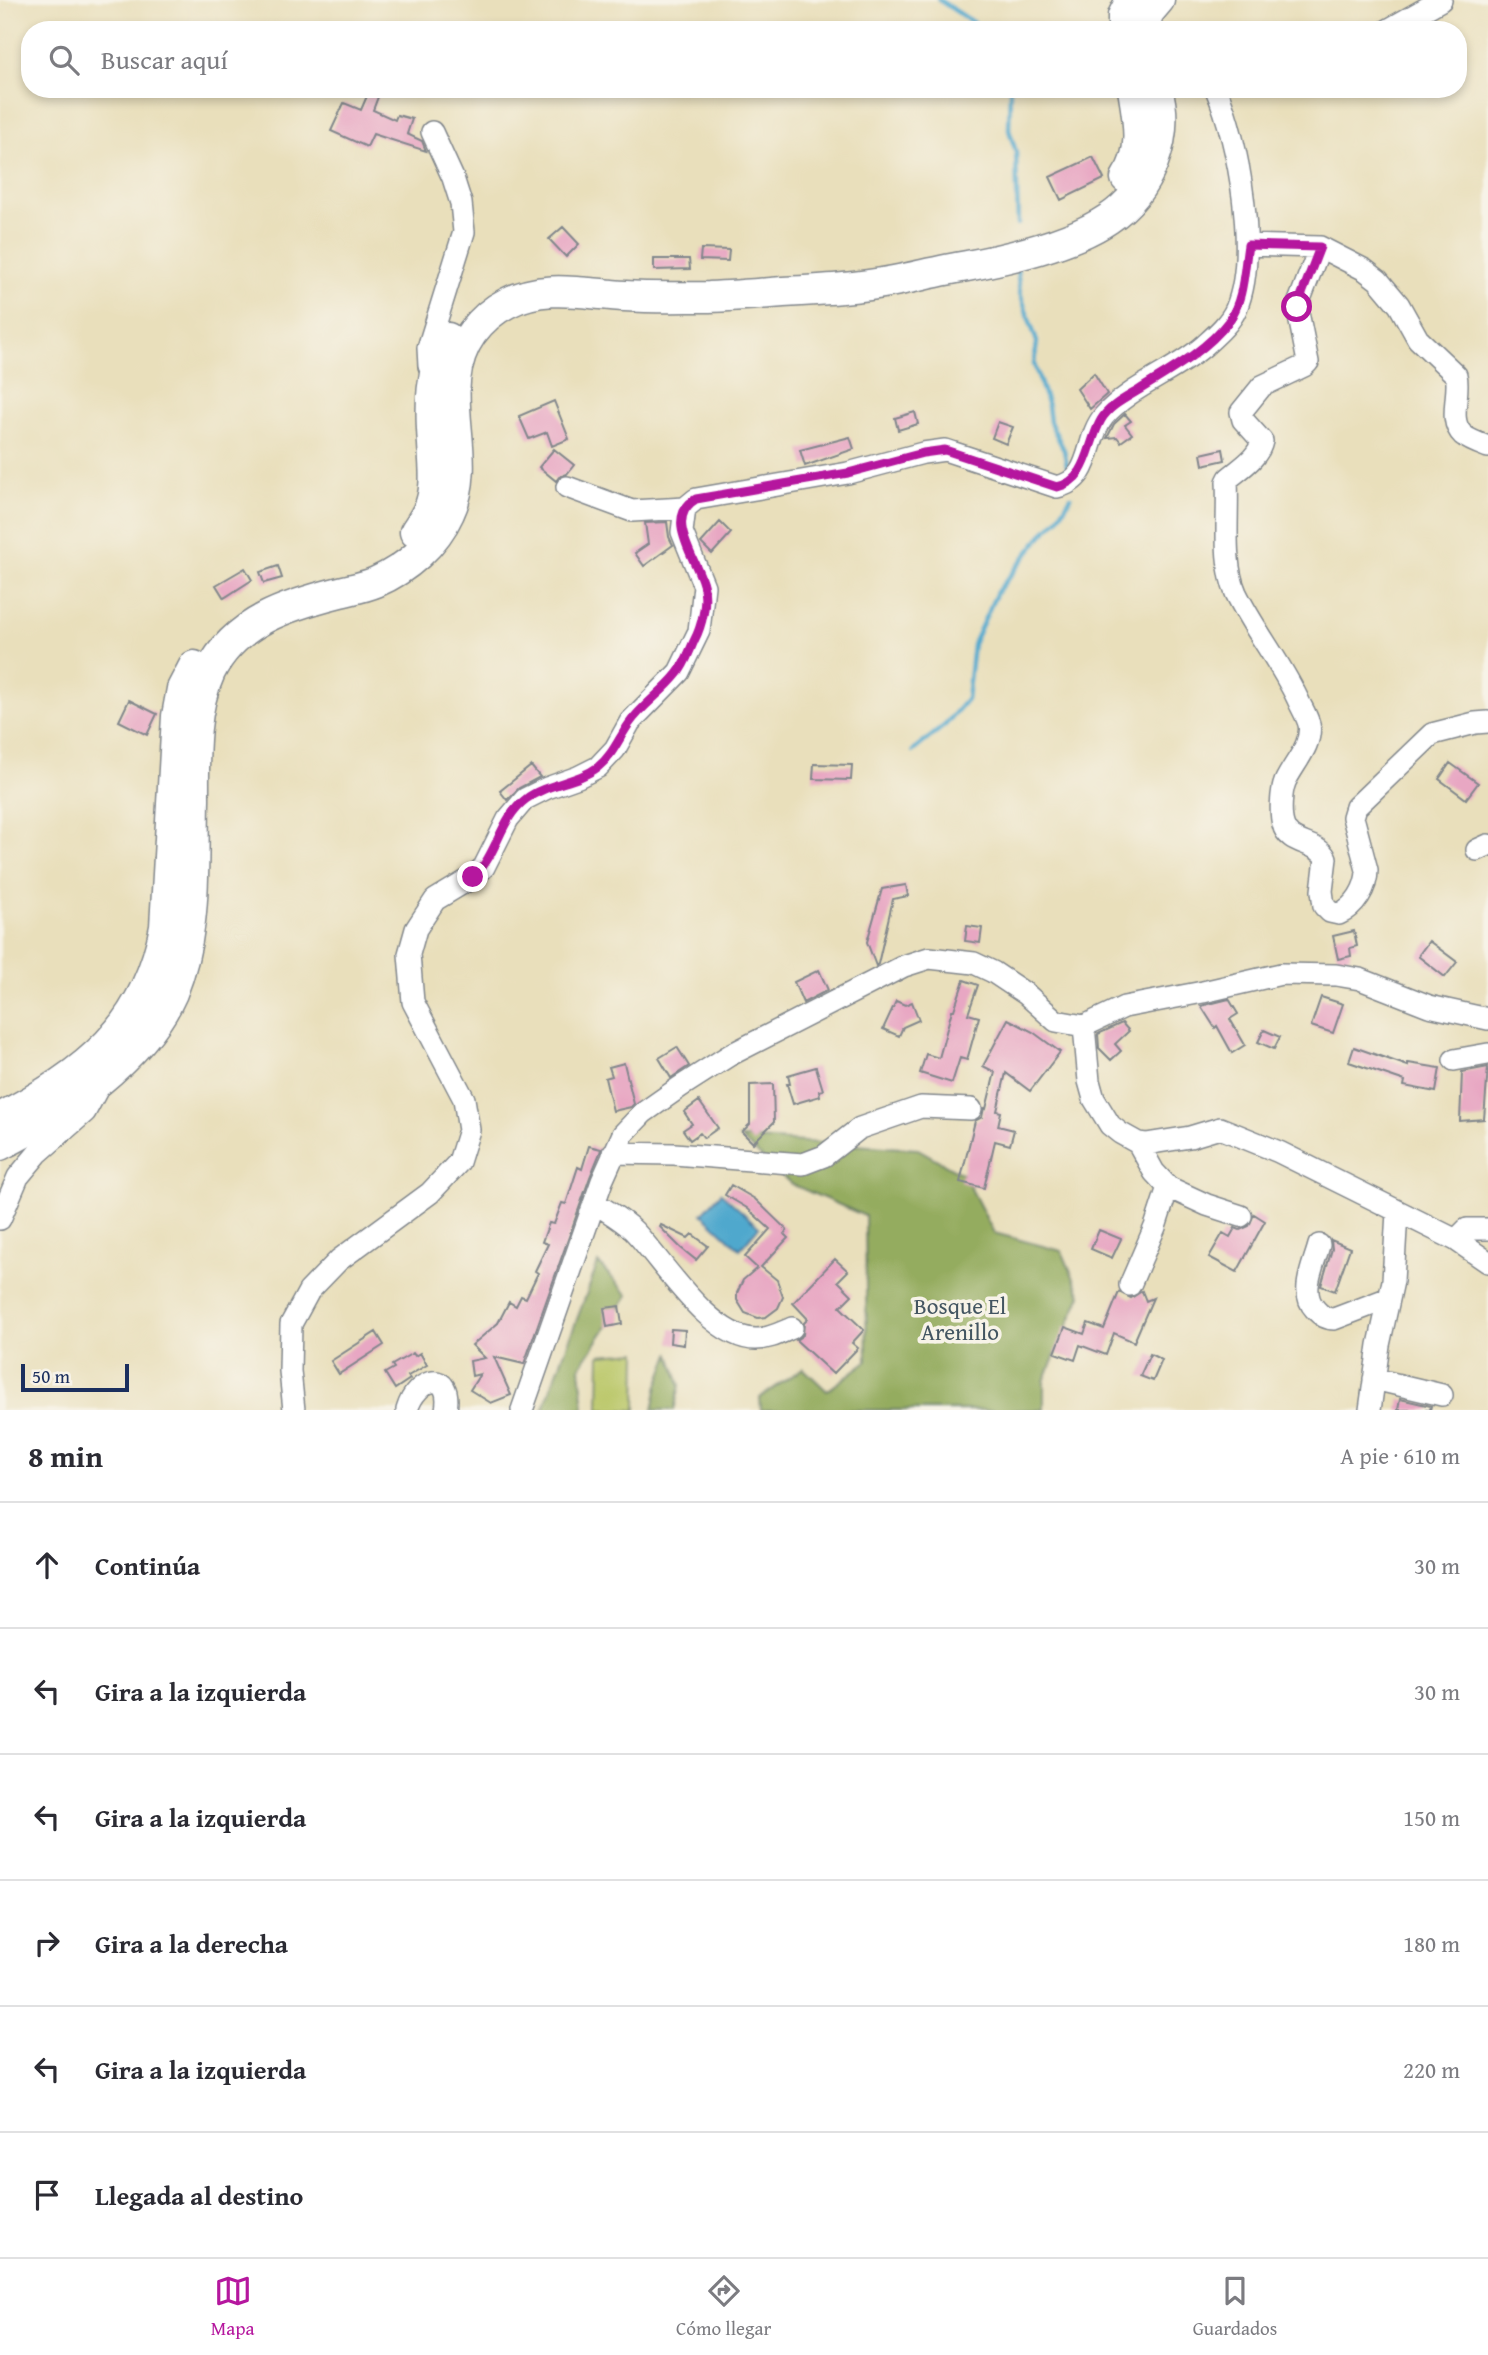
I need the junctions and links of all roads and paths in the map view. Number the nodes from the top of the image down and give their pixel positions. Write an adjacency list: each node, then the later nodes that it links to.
1 (1159, 0): 3 (highway)
2 (1441, 0): 4 (street)
3 (1128, 15)
4 (1404, 21)
5 (1134, 98): 11 (highway)
6 (1160, 98): 20 (highway)
7 (1219, 98): 9 (street)
8 (432, 132): 11 (street)
9 (1248, 245): 10 (street); 14 (street)
10 (1320, 247): 12 (street); 15 (street)
11 (433, 377): 21 (highway)
12 (1488, 447)
13 (567, 487): 14 (street)
14 (685, 508): 41 (street)
15 (1488, 722)
16 (1488, 1019): 17 (street)
17 (1084, 1026): 24 (street); 26 (street)
18 (1488, 1054): 19 (street)
19 (1454, 1060)
20 (105, 1075): 21 (highway); 31 (street)
21 (51, 1102): 23 (highway); 25 (highway)
22 (971, 1109): 26 (street)
23 (0, 1118)
24 (1138, 1143): 27 (street); 29 (street)
25 (0, 1145)
26 (613, 1153): 28 (street)
27 (1168, 1187): 30 (street); 36 (street)
28 (595, 1203): 38 (street); 44 (street)
29 (1397, 1212): 33 (street); 37 (street)
30 (1241, 1216)
31 (0, 1219)
32 (1488, 1229): 33 (street)
33 (1457, 1240): 35 (street)
34 (1320, 1245): 37 (street)
35 (1488, 1262)
36 (1130, 1284)
37 (1389, 1298): 39 (street)
38 (792, 1328)
39 (1374, 1380): 40 (street); 45 (street)
40 (1442, 1395)
41 (294, 1410)
42 (407, 1410): 43 (street)
43 (446, 1410)
44 (522, 1410)
45 (1370, 1410)

